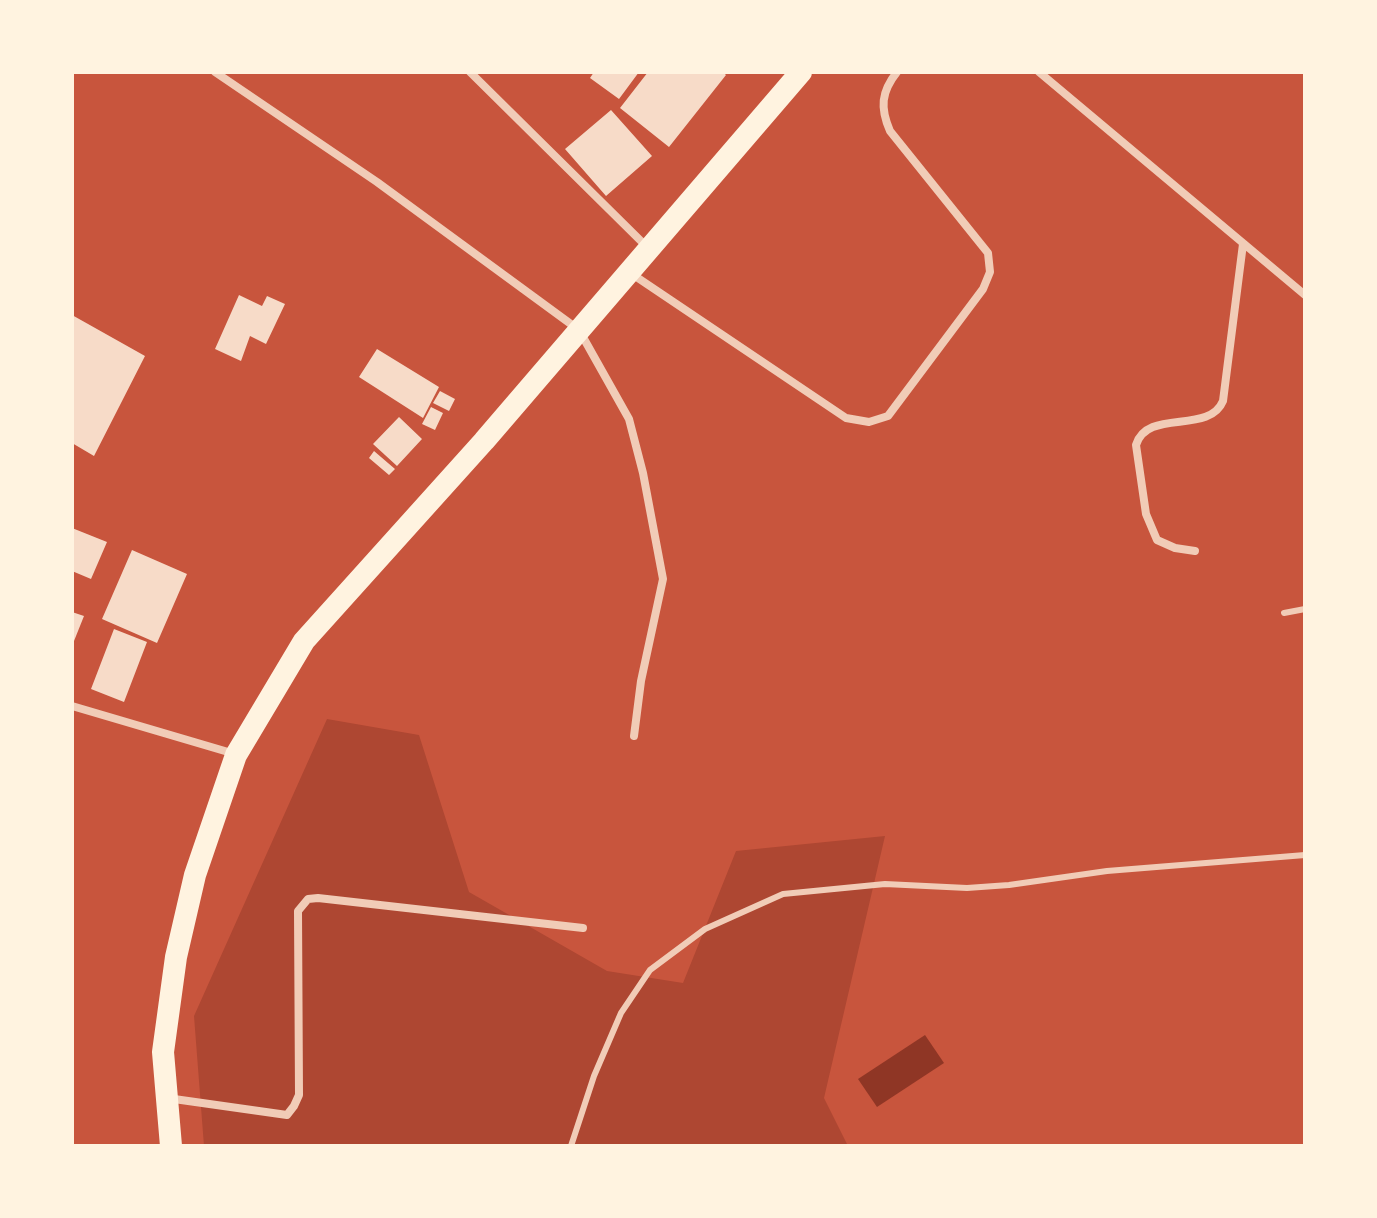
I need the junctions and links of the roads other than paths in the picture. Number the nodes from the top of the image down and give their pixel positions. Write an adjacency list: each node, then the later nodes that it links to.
1 (215, 72): 10 (street)
2 (470, 72): 7 (street)
3 (801, 72): 7 (highway)
4 (897, 72): 8 (street)
5 (1039, 72): 6 (street)
6 (1243, 244): 9 (street); 11 (street)
7 (649, 249): 8 (highway)
8 (629, 272): 10 (highway)
9 (1305, 295)
10 (579, 330): 15 (street); 16 (highway)
11 (1195, 551)
12 (1305, 609): 13 (lane)
13 (1284, 613)
14 (72, 706): 16 (street)
15 (634, 736)
16 (236, 755): 19 (highway)
17 (1305, 855): 21 (lane)
18 (583, 928): 19 (street)
19 (167, 1098): 20 (highway)
20 (171, 1146)
21 (571, 1146)

